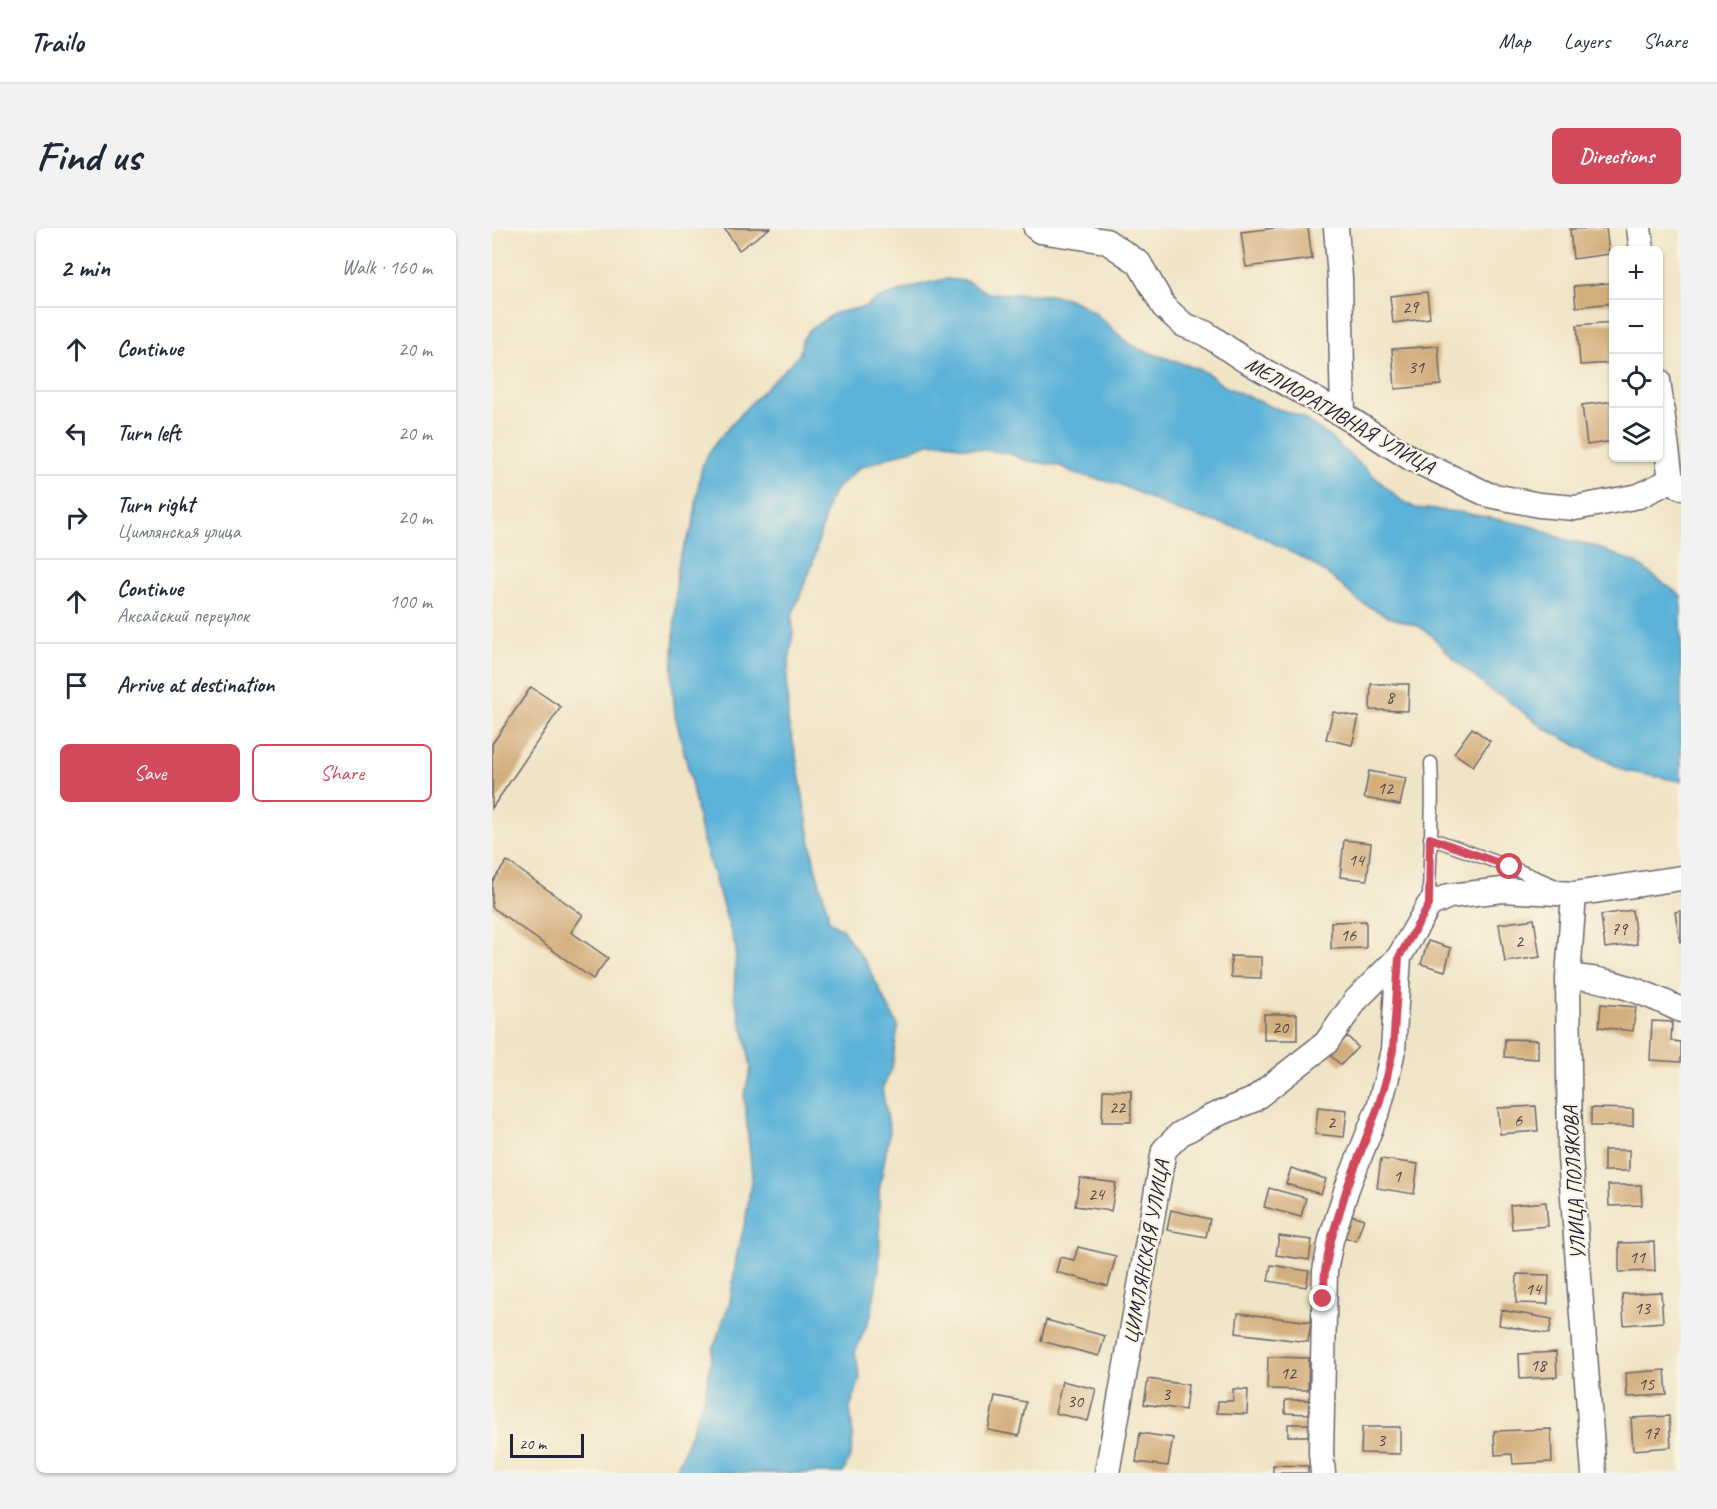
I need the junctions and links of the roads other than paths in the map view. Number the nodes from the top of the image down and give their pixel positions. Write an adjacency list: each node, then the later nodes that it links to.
1 (1036, 228): 6 (street, МЕЛИОРАТИВНАЯ УЛИЦА)
2 (1336, 228): 6 (street)
3 (1639, 228): 4 (street)
4 (1641, 246)
5 (1663, 404): 7 (street)
6 (1343, 415): 7 (street, МЕЛИОРАТИВНАЯ УЛИЦА)
7 (1676, 484)
8 (1431, 763): 9 (lane)
9 (1430, 838): 11 (lane); 12 (lane)
10 (1681, 878): 11 (street)
11 (1574, 894): 12 (street); 14 (street, УЛИЦА ПОЛЯКОВА)
12 (1429, 905): 13 (street, ЦИМЛЯНСКАЯ УЛИЦА)
13 (1399, 957): 16 (street, ЦИМЛЯНСКАЯ УЛИЦА); 17 (street)
14 (1568, 977): 15 (street); 18 (street, УЛИЦА ПОЛЯКОВА)
15 (1681, 1010)
16 (1107, 1473)
17 (1323, 1473)
18 (1594, 1473)

